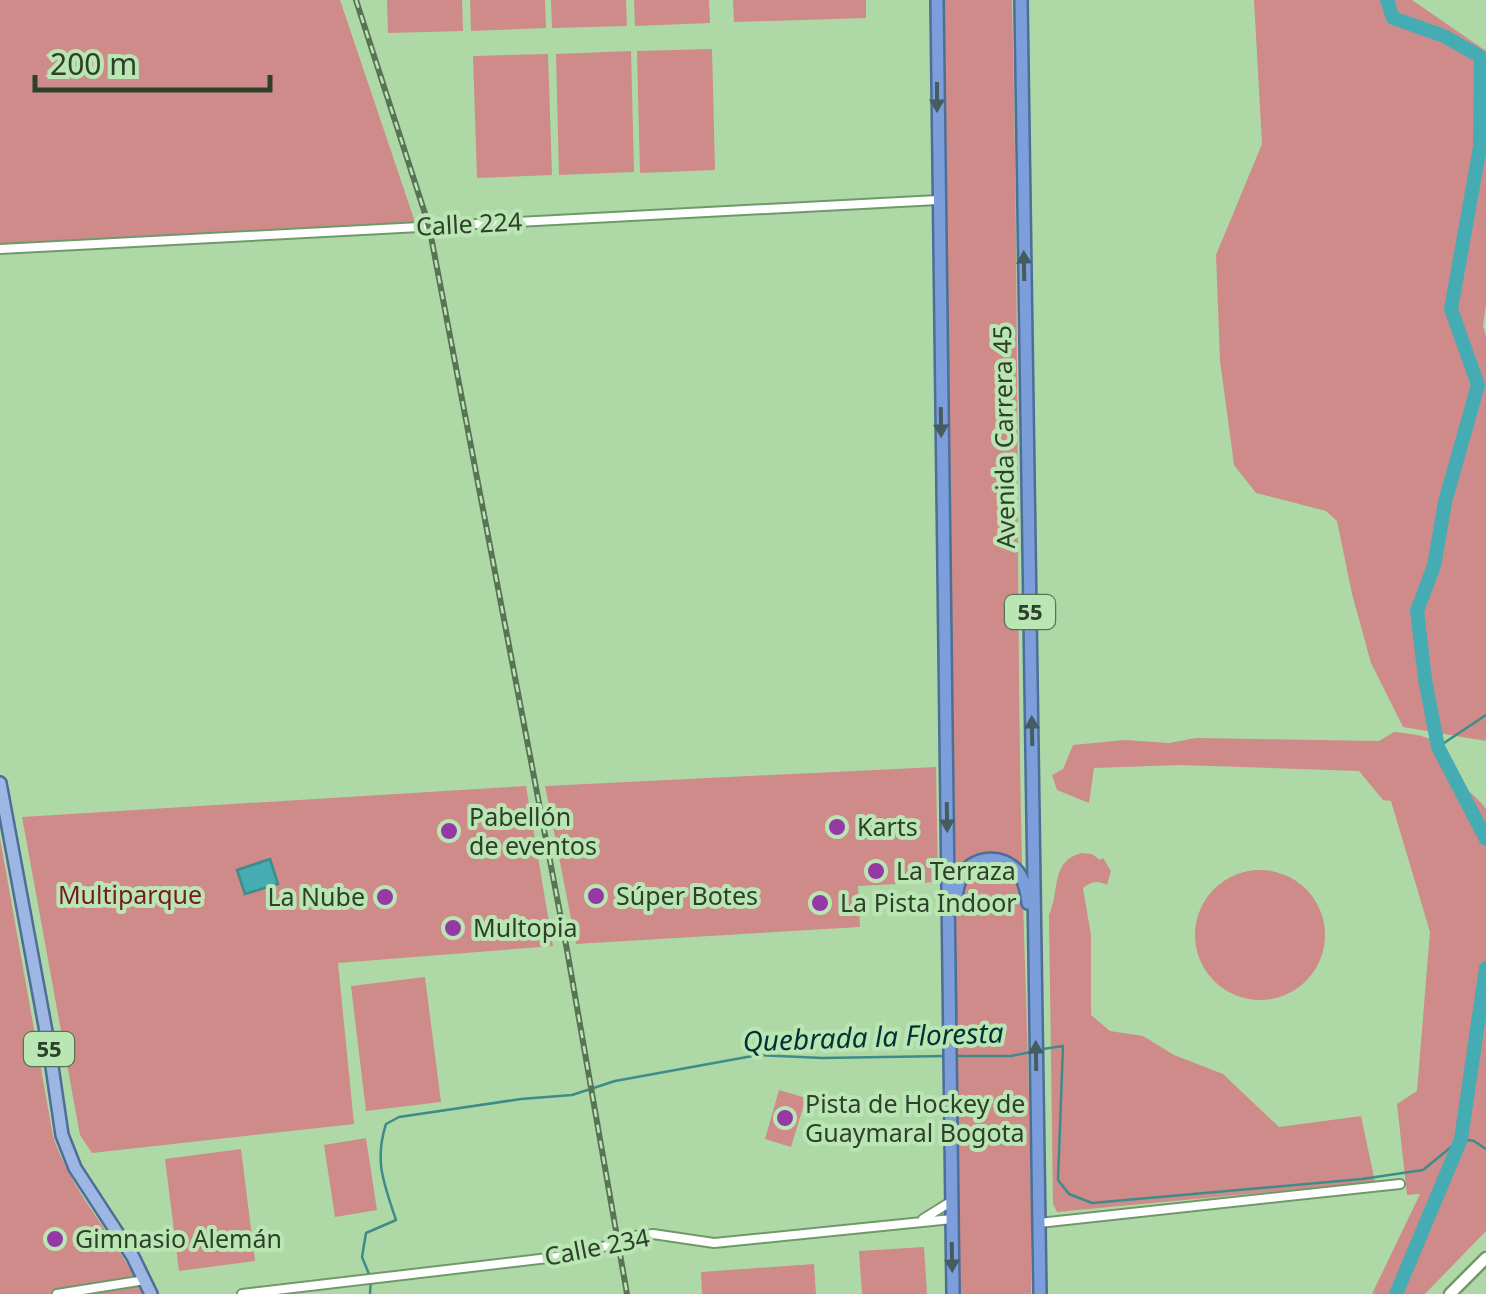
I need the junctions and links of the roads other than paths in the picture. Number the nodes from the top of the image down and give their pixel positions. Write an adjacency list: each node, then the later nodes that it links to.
1 (937, 0): 3 (highway, one-way to 3)
2 (1020, 0): 7 (highway, Avenida Carrera 45 / 55, one-way to 2)
3 (938, 200): 4 (street, Calle 224); 6 (highway, one-way to 6)
4 (0, 248)
5 (0, 783): 14 (main road, 55)
6 (950, 956): 7 (highway); 9 (highway)
7 (1034, 962): 12 (highway, Avenida Carrera 45 / 55, one-way to 7)
8 (1400, 1184): 12 (street)
9 (952, 1201): 10 (highway); 11 (street)
10 (952, 1219): 11 (street, Calle 234); 18 (highway, one-way to 18)
11 (919, 1222): 17 (street, Calle 234)
12 (1039, 1224): 19 (highway, Avenida Carrera 45 / 55)
13 (1486, 1258): 20 (main road)
14 (144, 1280): 15 (street); 16 (main road, 55)
15 (58, 1294)
16 (151, 1294)
17 (242, 1294)
18 (953, 1294)
19 (1040, 1294)
20 (1450, 1294)

